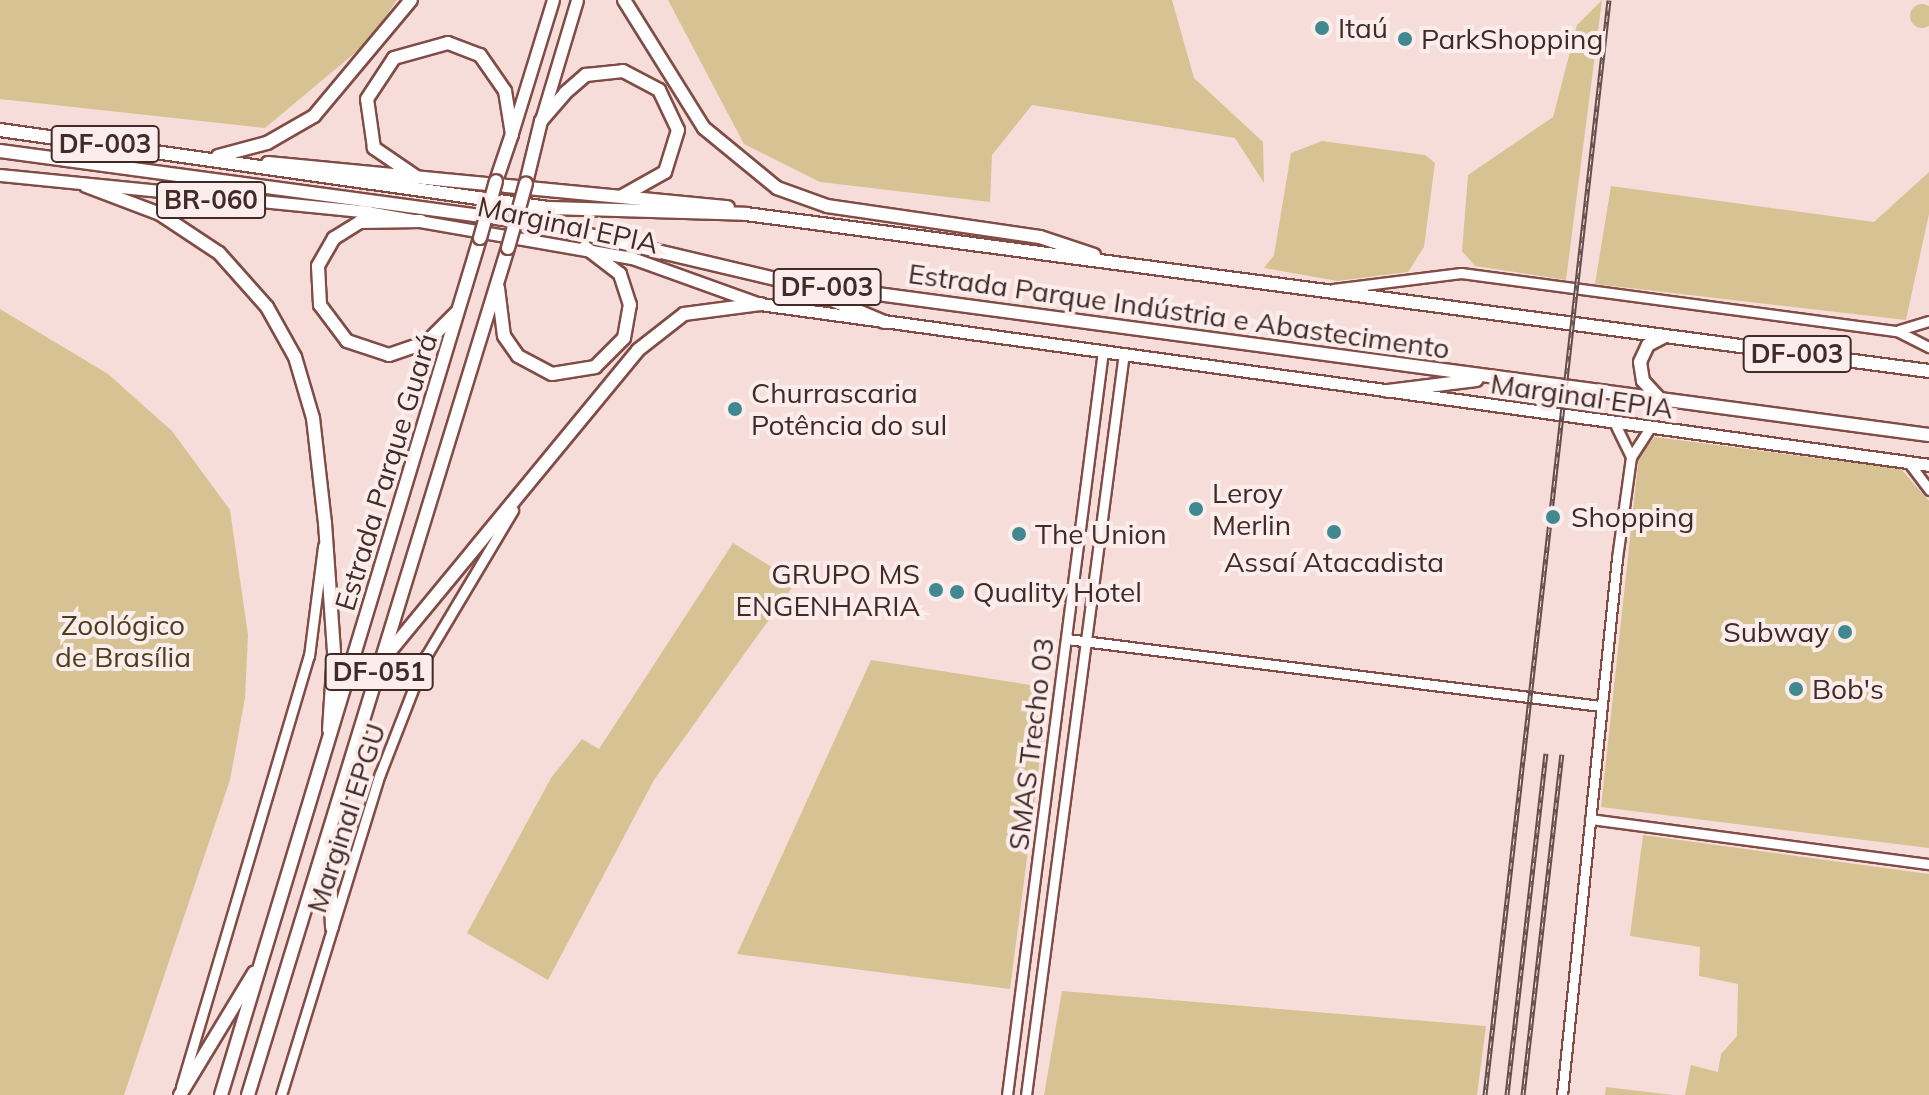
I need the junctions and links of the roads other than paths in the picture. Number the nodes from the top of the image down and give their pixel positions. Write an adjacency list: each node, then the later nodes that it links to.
1 (411, 0): 9 (highway)
2 (553, 0): 7 (main road, Estrada Parque Guará / DF-051)
3 (577, 0): 5 (main road, Estrada Parque Guará / DF-051)
4 (624, 0): 19 (highway)
5 (541, 121): 14 (highway); 21 (highway, Estrada Parque Guará / DF-051, bridge)
6 (0, 130): 9 (highway, Estrada Parque Indústria e Abastecimento / DF-003)
7 (512, 134): 12 (highway); 24 (highway, Estrada Parque Guará / DF-051, bridge)
8 (0, 151): 17 (highway, Estrada Parque Indústria e Abastecimento / DF-003)
9 (211, 158): 10 (highway, Estrada Parque Indústria e Abastecimento / DF-003)
10 (238, 162): 12 (highway); 15 (highway, Estrada Parque Indústria e Abastecimento / DF-003)
11 (0, 175): 13 (main road, Marginal EPIA / BR-060)
12 (429, 182): 14 (highway)
13 (86, 186): 16 (main road, Marginal EPIA / BR-060); 46 (highway)
14 (604, 200): 15 (highway)
15 (746, 214): 19 (highway, Estrada Parque Indústria e Abastecimento / DF-003)
16 (421, 221): 18 (main road, Marginal EPIA / BR-060); 24 (highway)
17 (631, 244): 18 (highway); 20 (highway, Estrada Parque Indústria e Abastecimento / DF-003)
18 (588, 248): 21 (highway); 23 (main road, Marginal EPIA / BR-060)
19 (1111, 262): 22 (highway, Estrada Parque Indústria e Abastecimento / DF-003)
20 (788, 282): 26 (highway); 33 (highway, Estrada Parque Indústria e Abastecimento / DF-003)
21 (497, 283): 49 (highway, Estrada Parque Guará / DF-051)
22 (1328, 290): 27 (street); 28 (highway, Estrada Parque Indústria e Abastecimento / DF-003)
23 (760, 304): 26 (main road, Marginal EPIA / BR-060); 44 (highway)
24 (460, 308): 51 (highway, Estrada Parque Guará / DF-051)
25 (1929, 321): 27 (street)
26 (884, 322): 30 (main road, Marginal EPIA)
27 (1897, 331): 29 (street)
28 (1665, 336): 32 (highway, Estrada Parque Indústria e Abastecimento / DF-003); 37 (highway)
29 (1929, 347)
30 (1103, 351): 31 (main road, Marginal EPIA); 34 (street, SMAS Trecho 03)
31 (1124, 353): 35 (street, SMAS Trecho 03); 36 (main road, Marginal EPIA)
32 (1929, 371)
33 (1494, 378): 36 (highway); 37 (highway, Estrada Parque Indústria e Abastecimento / DF-003)
34 (1100, 388): 35 (street); 47 (street, SMAS Trecho 03)
35 (1120, 390): 48 (street, SMAS Trecho 03)
36 (1388, 391): 38 (main road, Marginal EPIA)
37 (1658, 397): 40 (highway, Estrada Parque Indústria e Abastecimento / DF-003)
38 (1616, 426): 39 (main road, Marginal EPIA); 41 (street)
39 (1648, 431): 41 (street); 42 (main road, Marginal EPIA)
40 (1929, 435)
41 (1631, 457): 50 (street)
42 (1909, 463): 43 (main road, Marginal EPIA); 45 (street)
43 (1929, 465)
44 (528, 483): 49 (highway); 57 (street, Marginal EPGU)
45 (1929, 490)
46 (325, 523): 51 (highway); 59 (street)
47 (1067, 639): 48 (street); 52 (street, SMAS Trecho 03)
48 (1087, 642): 50 (street); 53 (street, SMAS Trecho 03)
49 (383, 659): 55 (highway, Estrada Parque Guará / DF-051)
50 (1600, 706): 54 (street)
51 (327, 756): 58 (highway, Estrada Parque Guará / DF-051)
52 (1049, 788): 53 (street); 63 (street, SMAS Trecho 03)
53 (1067, 791): 64 (street, SMAS Trecho 03)
54 (1590, 819): 56 (street); 65 (street)
55 (328, 834): 57 (highway); 61 (highway, Estrada Parque Guará / DF-051)
56 (1929, 864)
57 (332, 927): 62 (street, Marginal EPGU)
58 (263, 960): 59 (highway); 60 (highway, Estrada Parque Guará / DF-051)
59 (179, 1095)
60 (221, 1095)
61 (248, 1095)
62 (281, 1095)
63 (1007, 1095)
64 (1026, 1095)
65 (1562, 1095)

